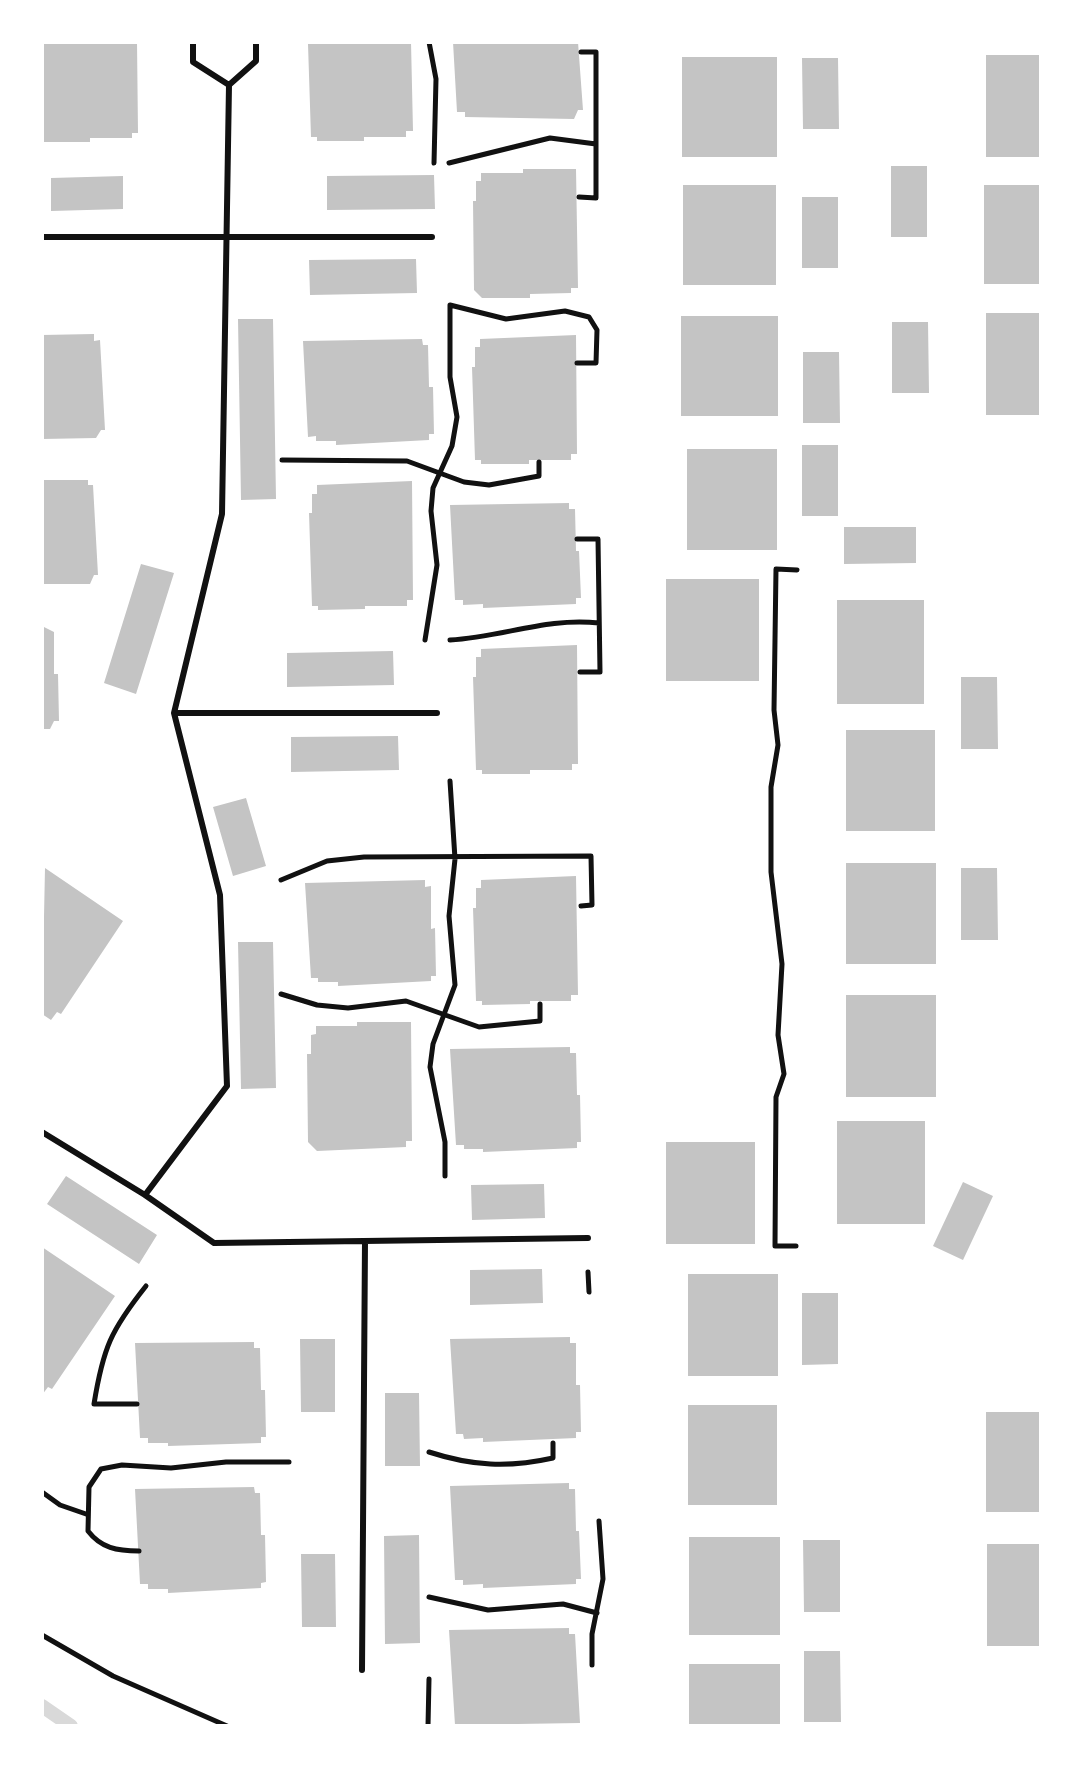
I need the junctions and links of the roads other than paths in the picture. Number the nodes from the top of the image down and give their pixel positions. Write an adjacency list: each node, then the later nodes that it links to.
1 (193, 42): 3 (lane)
2 (256, 42): 3 (lane)
3 (229, 85): 4 (lane)
4 (226, 236): 5 (lane); 6 (lane); 7 (lane)
5 (42, 237)
6 (432, 237)
7 (174, 713): 8 (lane); 10 (lane)
8 (437, 713)
9 (42, 1132): 10 (lane)
10 (145, 1195): 12 (lane)
11 (588, 1238): 12 (lane)
12 (365, 1241): 13 (lane)
13 (362, 1670)

